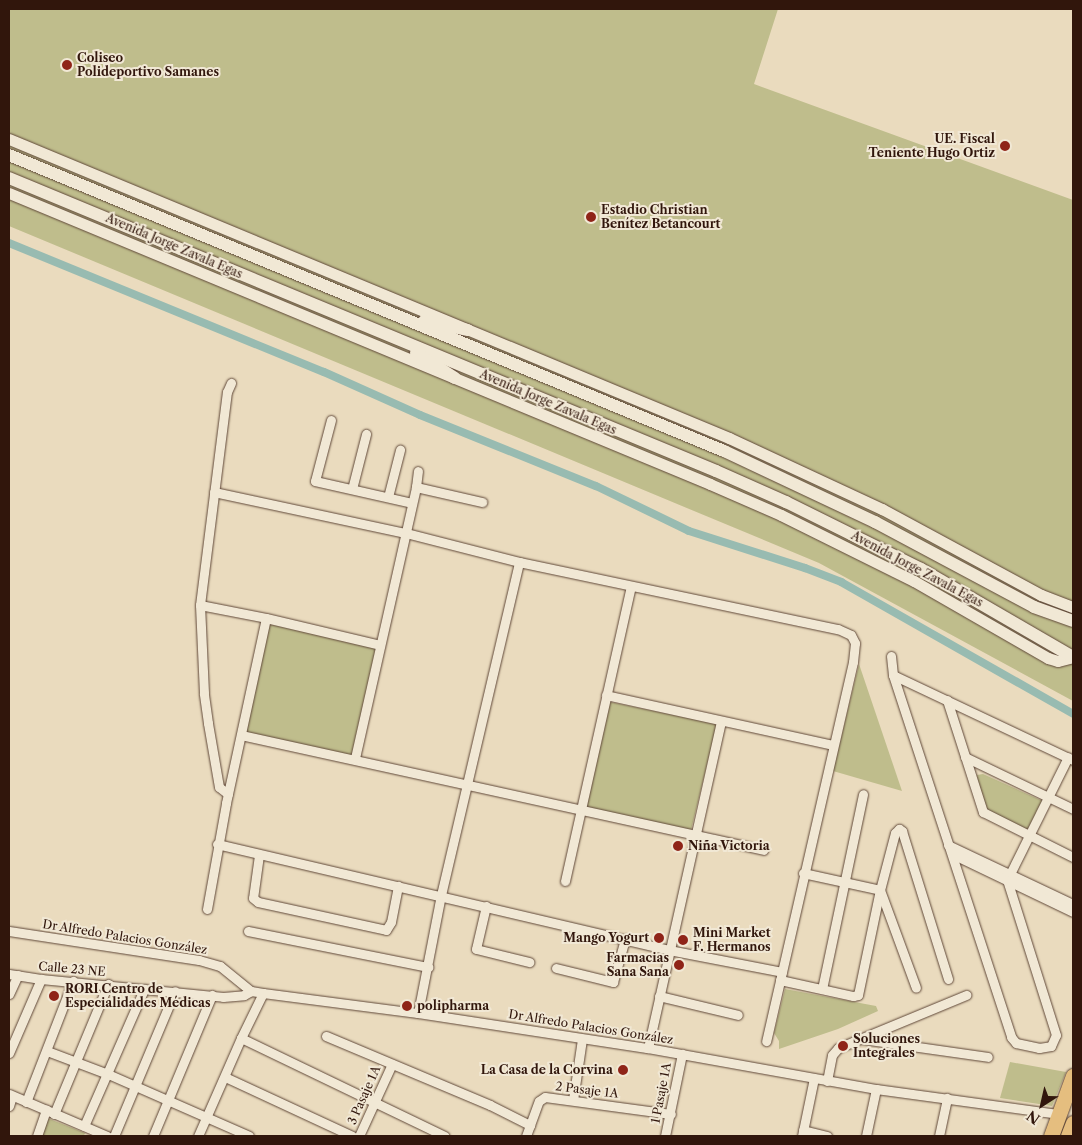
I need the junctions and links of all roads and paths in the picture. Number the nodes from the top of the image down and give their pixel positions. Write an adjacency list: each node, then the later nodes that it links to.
1 (9, 139): 6 (street)
2 (9, 155): 5 (main road, Avenida Jorge Zavala Egas)
3 (9, 178): 7 (main road, Avenida Jorge Zavala Egas)
4 (9, 193): 8 (street, Avenida Jorge Zavala Egas)
5 (396, 315): 6 (main road); 26 (main road, Avenida Jorge Zavala Egas)
6 (468, 330): 24 (street)
7 (387, 335): 8 (main road); 29 (main road, Avenida Jorge Zavala Egas)
8 (455, 378): 29 (street, Avenida Jorge Zavala Egas)
9 (231, 383): 16 (street)
10 (331, 420): 15 (street)
11 (366, 434): 15 (street)
12 (400, 450): 17 (street)
13 (418, 471): 14 (street)
14 (416, 487): 18 (street); 19 (street)
15 (352, 489): 17 (street)
16 (214, 492): 20 (street); 23 (street)
17 (388, 497): 19 (street)
18 (482, 502)
19 (412, 503): 20 (street)
20 (406, 532): 21 (street); 27 (street)
21 (520, 562): 22 (street); 39 (street)
22 (631, 586): 31 (street); 35 (street)
23 (200, 605): 25 (street); 40 (street)
24 (1073, 607)
25 (266, 618): 27 (street); 34 (street)
26 (1073, 621)
27 (380, 645): 37 (street)
28 (891, 656): 30 (street)
29 (1073, 657)
30 (893, 675): 32 (street); 48 (street)
31 (606, 695): 33 (street); 43 (street)
32 (946, 700): 36 (street); 38 (street)
33 (721, 721): 35 (street); 45 (street)
34 (241, 735): 37 (street); 40 (street)
35 (833, 745): 52 (street)
36 (965, 756): 42 (street); 46 (street)
37 (355, 758): 39 (street)
38 (1070, 758): 42 (street)
39 (468, 784): 43 (street); 58 (street)
40 (228, 794): 47 (street)
41 (863, 794): 55 (street)
42 (1049, 797): 44 (street); 46 (street)
43 (581, 808): 45 (street); 54 (street)
44 (1073, 809)
45 (695, 835): 49 (street); 66 (street)
46 (1030, 836): 51 (street); 53 (street)
47 (218, 844): 50 (street); 61 (street)
48 (950, 849): 53 (street); 53 (street)
49 (764, 850)
50 (259, 855): 56 (street); 56 (street)
51 (1073, 857)
52 (803, 873): 55 (street); 71 (street)
53 (1009, 877): 59 (street); 62 (street)
54 (564, 881)
55 (845, 882): 57 (street); 78 (street)
56 (398, 886): 58 (street)
57 (880, 890): 73 (street); 76 (street); 78 (street)
58 (441, 895): 60 (street); 68 (street)
59 (1073, 904)
60 (486, 906): 65 (street); 67 (street)
61 (208, 909)
62 (1073, 912)
63 (9, 931): 80 (street, Dr Alfredo Palacios González)
64 (248, 931): 68 (street)
65 (625, 939): 66 (street); 69 (street)
66 (669, 950): 71 (street); 85 (street)
67 (529, 962)
68 (428, 968): 86 (street)
69 (556, 968)
70 (13, 974): 72 (street, Calle 23 NE); 82 (street)
71 (781, 976): 78 (street); 92 (street)
72 (41, 979): 74 (street, Calle 23 NE); 95 (street)
73 (948, 979)
74 (73, 981): 75 (street, Calle 23 NE); 94 (street)
75 (108, 984): 77 (street, Calle 23 NE); 98 (street)
76 (916, 988)
77 (144, 989): 79 (street, Calle 23 NE); 100 (street)
78 (822, 990)
79 (175, 991): 83 (street, Calle 23 NE); 105 (street)
80 (252, 991): 81 (street, Dr Alfredo Palacios González); 83 (street, Calle 23 NE)
81 (264, 993): 86 (street, Dr Alfredo Palacios González); 89 (street)
82 (9, 994)
83 (212, 995): 111 (street)
84 (966, 995): 91 (street)
85 (658, 996): 87 (street); 93 (street)
86 (418, 1013): 90 (street, Dr Alfredo Palacios González)
87 (738, 1015)
88 (326, 1036): 99 (street)
89 (241, 1038): 102 (street); 112 (street)
90 (582, 1039): 93 (street, Dr Alfredo Palacios González); 109 (street)
91 (861, 1039): 97 (street); 104 (street)
92 (766, 1041)
93 (648, 1048): 96 (street, Dr Alfredo Palacios González)
94 (47, 1051): 98 (street); 110 (street)
95 (9, 1053)
96 (682, 1054): 103 (street, Dr Alfredo Palacios González); 115 (street, 1 Pasaje 1A)
97 (988, 1056)
98 (77, 1062): 100 (street); 114 (street)
99 (392, 1064): 112 (street, 3 Pasaje 1A); 119 (street)
100 (108, 1074): 105 (street); 120 (street)
101 (1073, 1076): 116 (main road)
102 (225, 1077): 117 (street); 128 (street)
103 (814, 1078): 104 (street, Dr Alfredo Palacios González); 121 (street)
104 (827, 1081): 106 (street, Dr Alfredo Palacios González)
105 (136, 1086): 111 (street); 124 (street)
106 (876, 1089): 108 (street, Dr Alfredo Palacios González); 134 (street)
107 (10, 1095): 110 (street); 113 (street)
108 (947, 1098): 116 (street, Dr Alfredo Palacios González); 135 (street)
109 (573, 1100): 115 (street, 2 Pasaje 1A); 119 (street, 2 Pasaje 1A)
110 (26, 1102): 114 (street)
111 (168, 1102): 117 (street); 125 (street)
112 (375, 1102): 129 (street, 3 Pasaje 1A); 130 (street)
113 (9, 1106)
114 (50, 1112): 120 (street); 122 (street)
115 (671, 1114): 132 (street, 1 Pasaje 1A)
116 (1059, 1114): 136 (main road)
117 (207, 1118): 126 (street); 127 (street)
118 (1073, 1123): 137 (main road)
119 (530, 1124): 131 (street, 2 Pasaje 1A)
120 (84, 1126): 123 (street)
121 (803, 1133): 133 (street)
122 (37, 1136)
123 (107, 1136)
124 (114, 1136)
125 (153, 1136)
126 (198, 1136)
127 (249, 1136)
128 (352, 1136)
129 (359, 1136)
130 (445, 1136)
131 (526, 1136)
132 (665, 1136)
133 (827, 1136)
134 (866, 1136)
135 (939, 1136)
136 (1051, 1136)
137 (1068, 1136)

